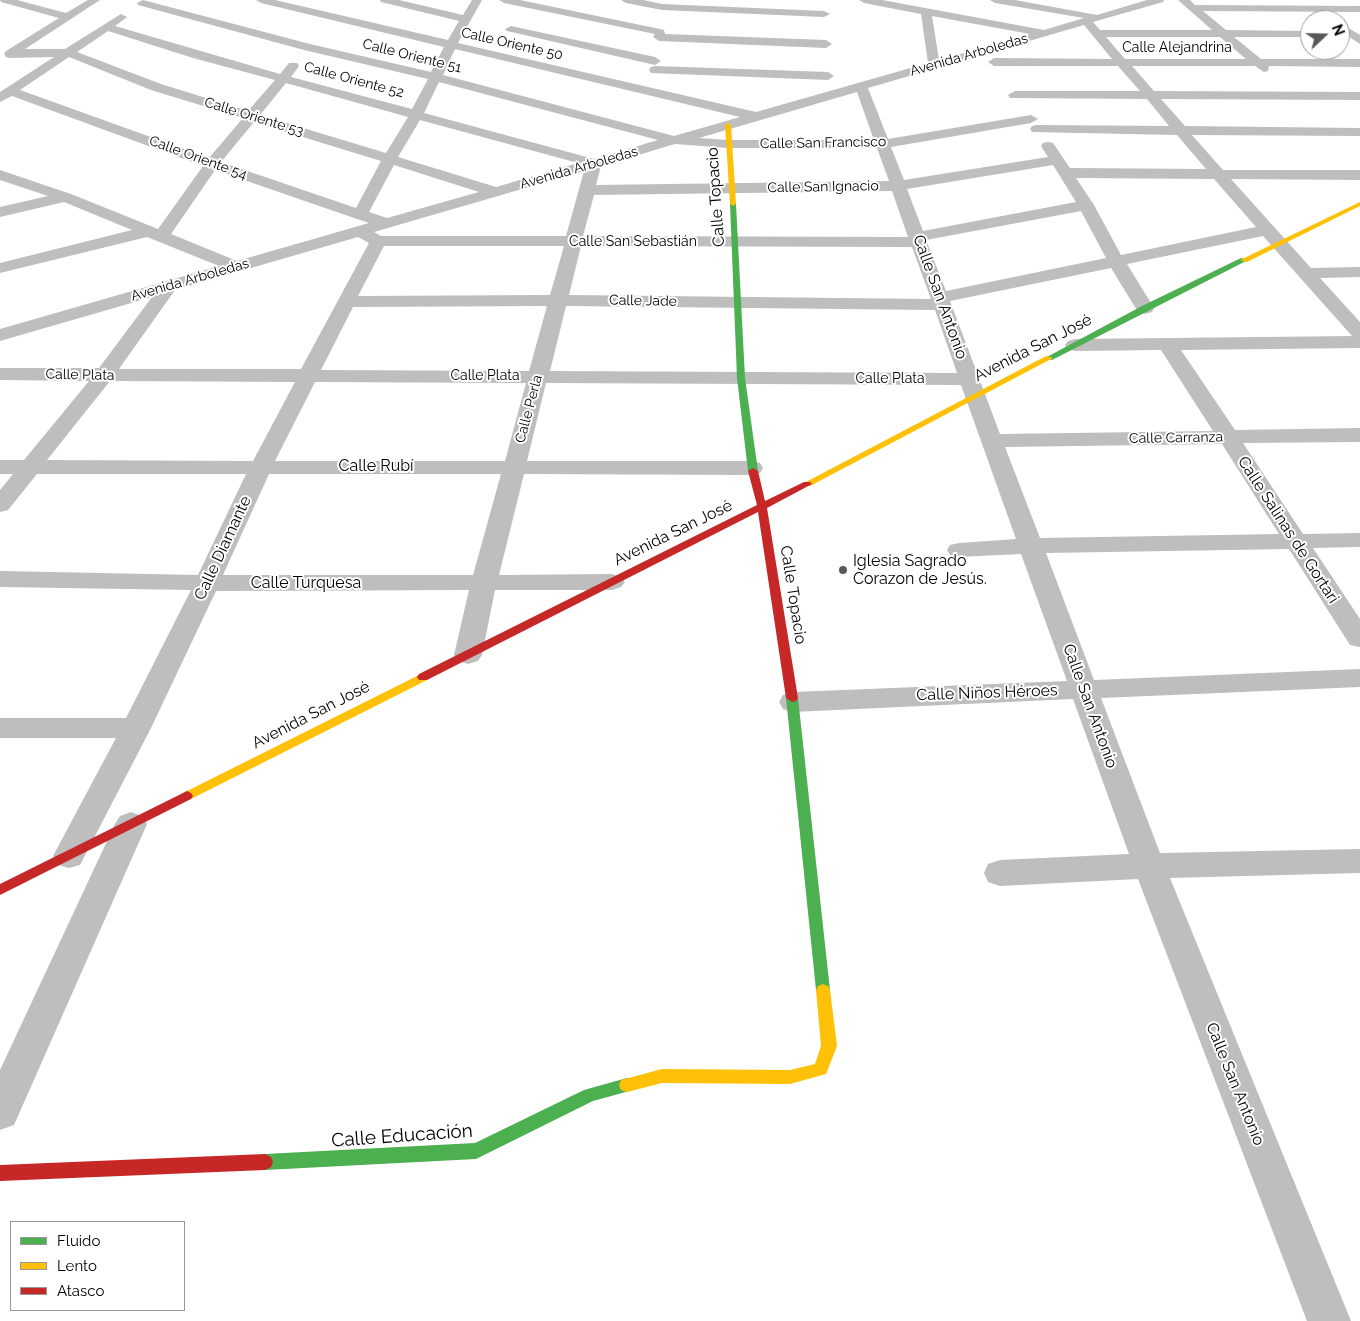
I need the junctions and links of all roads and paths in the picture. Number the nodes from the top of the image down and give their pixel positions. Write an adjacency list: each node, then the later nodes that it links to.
1 (95, 0): 24 (street)
2 (260, 0): 25 (street, Calle Oriente 50)
3 (385, 0): 27 (street)
4 (477, 0): 27 (street, Calle Diamante)
5 (504, 0): 23 (street)
6 (626, 0): 15 (street)
7 (822, 0): 30 (street)
8 (864, 0): 21 (street)
9 (995, 0): 26 (street)
10 (1125, 0): 13 (street)
11 (1304, 0): 18 (street)
12 (14, 1): 22 (street); 24 (street)
13 (1149, 1): 28 (street, Avenida Arboledas)
14 (144, 2): 29 (street); 37 (street, Calle Oriente 51)
15 (663, 4): 30 (street); 33 (street)
16 (1188, 4): 18 (street); 31 (street)
17 (346, 6): 25 (street)
18 (1316, 8): 19 (street); 20 (street)
19 (1360, 9)
20 (1319, 10)
21 (926, 11): 26 (street); 46 (street)
22 (0, 13)
23 (518, 13): 33 (street); 40 (street); 45 (street)
24 (67, 17): 35 (street)
25 (334, 18): 36 (street, Calle Oriente 50); 37 (street)
26 (1033, 18): 28 (street, Avenida Arboledas); 28 (street); 41 (street, Avenida Arboledas)
27 (466, 19): 36 (street, Calle Diamante)
28 (1094, 24): 31 (street); 42 (street)
29 (106, 27): 38 (street); 50 (street, Calle Oriente 52)
30 (825, 29): 33 (street); 48 (street)
31 (1223, 34): 32 (street); 43 (street)
32 (1300, 34)
33 (660, 35): 45 (street)
34 (10, 36): 35 (street)
35 (28, 41): 39 (street)
36 (451, 45): 40 (street, Calle Oriente 50); 49 (street, Calle Diamante)
37 (308, 47): 49 (street, Calle Oriente 51); 50 (street)
38 (68, 53): 39 (street, Calle Oriente 53); 54 (street); 63 (street, Calle Oriente 53)
39 (5, 56)
40 (498, 56): 53 (street, Calle Oriente 50)
41 (990, 56): 42 (street, Calle Alejandrina); 46 (street, Avenida Arboledas); 56 (street)
42 (1122, 62): 43 (street, Calle Alejandrina); 57 (street)
43 (1258, 63): 44 (street, Calle Alejandrina); 47 (street)
44 (1360, 63)
45 (655, 65): 48 (street); 53 (street)
46 (934, 65): 52 (street, Avenida Arboledas)
47 (1271, 74)
48 (828, 76): 55 (street)
49 (435, 77): 61 (street, Calle Diamante); 70 (street, Calle Oriente 51)
50 (283, 78): 61 (street, Calle Oriente 52); 63 (street)
51 (1284, 84): 58 (street)
52 (861, 86): 55 (street, Avenida Arboledas); 72 (street, Calle San Antonio)
53 (652, 91): 62 (street, Calle Oriente 50)
54 (5, 95): 75 (street, Calle Oriente 54)
55 (830, 95): 62 (street, Avenida Arboledas)
56 (1015, 95): 57 (street); 65 (street)
57 (1150, 95): 58 (street); 67 (street)
58 (1297, 95): 59 (street); 60 (street)
59 (1360, 96)
60 (1311, 107)
61 (417, 114): 73 (street, Calle Diamante); 74 (street, Calle Oriente 52)
62 (756, 116): 66 (street, Avenida Arboledas)
63 (250, 117): 73 (street, Calle Oriente 53); 75 (street)
64 (1326, 120): 68 (street)
65 (1034, 124): 67 (street, Calle San Francisco); 72 (street, Calle San Francisco); 76 (street)
66 (728, 125): 70 (street, Avenida Arboledas); 71 (street, Calle Topacio)
67 (1181, 130): 68 (street, Calle San Francisco); 78 (street)
68 (1340, 132): 69 (street, Calle San Francisco)
69 (1357, 137)
70 (674, 140): 71 (street, Calle San Francisco); 74 (street, Avenida Arboledas)
71 (728, 144): 72 (street, Calle San Francisco); 81 (street, Calle Topacio)
72 (884, 144): 80 (street, Calle San Antonio)
73 (390, 158): 83 (street, Calle Oriente 53); 88 (street, Calle Diamante)
74 (594, 163): 82 (street, Calle Perla); 83 (street, Avenida Arboledas)
75 (212, 164): 88 (street, Calle Oriente 54); 89 (street)
76 (1061, 167): 78 (street, Calle San Ignacio); 80 (street, Calle San Ignacio); 86 (street)
77 (0, 174): 84 (street)
78 (1218, 174): 79 (street, Calle San Ignacio); 90 (street)
79 (1360, 175)
80 (898, 186): 81 (street, Calle San Ignacio); 91 (street, Calle San Antonio)
81 (731, 188): 82 (street, Calle San Ignacio); 93 (street, Calle Topacio)
82 (587, 190): 92 (street, Calle Perla)
83 (496, 192): 88 (street, Avenida Arboledas)
84 (65, 197): 87 (street); 89 (street)
85 (1360, 204): 90 (street, Avenida San José)
86 (1086, 205): 91 (street, Calle San Sebastián); 94 (street)
87 (0, 212)
88 (370, 228): 92 (street, Calle San Sebastián); 95 (street, Avenida Arboledas); 101 (street, Calle Diamante)
89 (155, 234): 95 (street); 96 (street)
90 (1273, 236): 94 (street, Calle Jade); 98 (street); 104 (street, Avenida San José)
91 (918, 239): 93 (street, Calle San Sebastián); 103 (street, Calle San Antonio)
92 (575, 242): 93 (street, Calle San Sebastián); 100 (street, Calle Perla)
93 (736, 242): 102 (street, Calle Topacio)
94 (1116, 261): 103 (street, Calle Jade); 104 (street)
95 (236, 267): 99 (street, Avenida Arboledas)
96 (0, 268)
97 (1360, 272): 98 (street)
98 (1306, 273): 105 (street)
99 (169, 286): 106 (street, Avenida Arboledas); 111 (street)
100 (558, 300): 101 (street, Calle Jade); 102 (street, Calle Jade); 113 (street, Calle Perla)
101 (345, 302): 112 (street, Calle Diamante)
102 (736, 302): 103 (street, Calle Jade); 114 (street, Calle Topacio)
103 (940, 302): 115 (street, Calle San Antonio)
104 (1145, 308): 108 (street, Avenida San José)
105 (1360, 333)
106 (0, 335)
107 (1360, 342): 109 (street)
108 (1075, 345): 109 (street); 115 (street, Avenida San José)
109 (1168, 345): 117 (street, Calle Salinas de Gortari)
110 (0, 374): 111 (street, Calle Plata)
111 (104, 375): 112 (street, Calle Plata); 122 (street)
112 (308, 375): 113 (street, Calle Plata); 120 (street, Calle Diamante)
113 (538, 376): 114 (street, Calle Plata); 121 (street, Calle Perla)
114 (741, 378): 115 (street, Calle Plata); 123 (street, Calle Topacio)
115 (972, 387): 118 (street, Calle San Antonio); 125 (street, Avenida San José)
116 (1360, 435): 117 (street, Calle Carranza)
117 (1228, 438): 118 (street, Calle Carranza); 127 (street, Calle Salinas de Gortari)
118 (992, 442): 128 (street, Calle San Antonio)
119 (0, 466): 122 (street, Calle Rubí)
120 (261, 466): 121 (street, Calle Rubí); 122 (street, Calle Rubí); 133 (street, Calle Diamante)
121 (514, 466): 123 (street, Calle Rubí); 131 (street, Calle Perla)
122 (30, 467): 124 (street)
123 (752, 468): 125 (street, Calle Topacio)
124 (0, 505)
125 (762, 507): 132 (street, Avenida San José); 138 (street, Calle Topacio)
126 (1360, 540): 127 (street)
127 (1295, 541): 128 (street); 134 (street, Calle Salinas de Gortari)
128 (1030, 546): 129 (street); 137 (street, Calle San Antonio)
129 (959, 550)
130 (0, 579): 133 (street, Calle Turquesa)
131 (484, 582): 132 (street, Calle Turquesa); 133 (street, Calle Turquesa); 135 (street, Calle Perla)
132 (612, 582): 135 (street, Avenida San José)
133 (207, 583): 140 (street, Calle Diamante)
134 (1360, 639)
135 (468, 655): 141 (street, Avenida San José)
136 (1360, 678): 137 (street, Calle Niños Héroes)
137 (1084, 689): 138 (street, Calle Niños Héroes); 144 (street, Calle San Antonio)
138 (793, 702): 147 (street, Calle Topacio)
139 (0, 728): 140 (street)
140 (136, 728): 142 (street, Calle Diamante)
141 (131, 824): 142 (street, Avenida San José); 148 (street)
142 (69, 856): 146 (street, Avenida San José)
143 (1360, 861): 144 (street)
144 (1149, 866): 145 (street); 151 (street, Calle San Antonio)
145 (1000, 873)
146 (0, 890)
147 (821, 1069): 150 (street, Calle Educación)
148 (8, 1079): 149 (street)
149 (0, 1112)
150 (0, 1173)
151 (1329, 1321)

